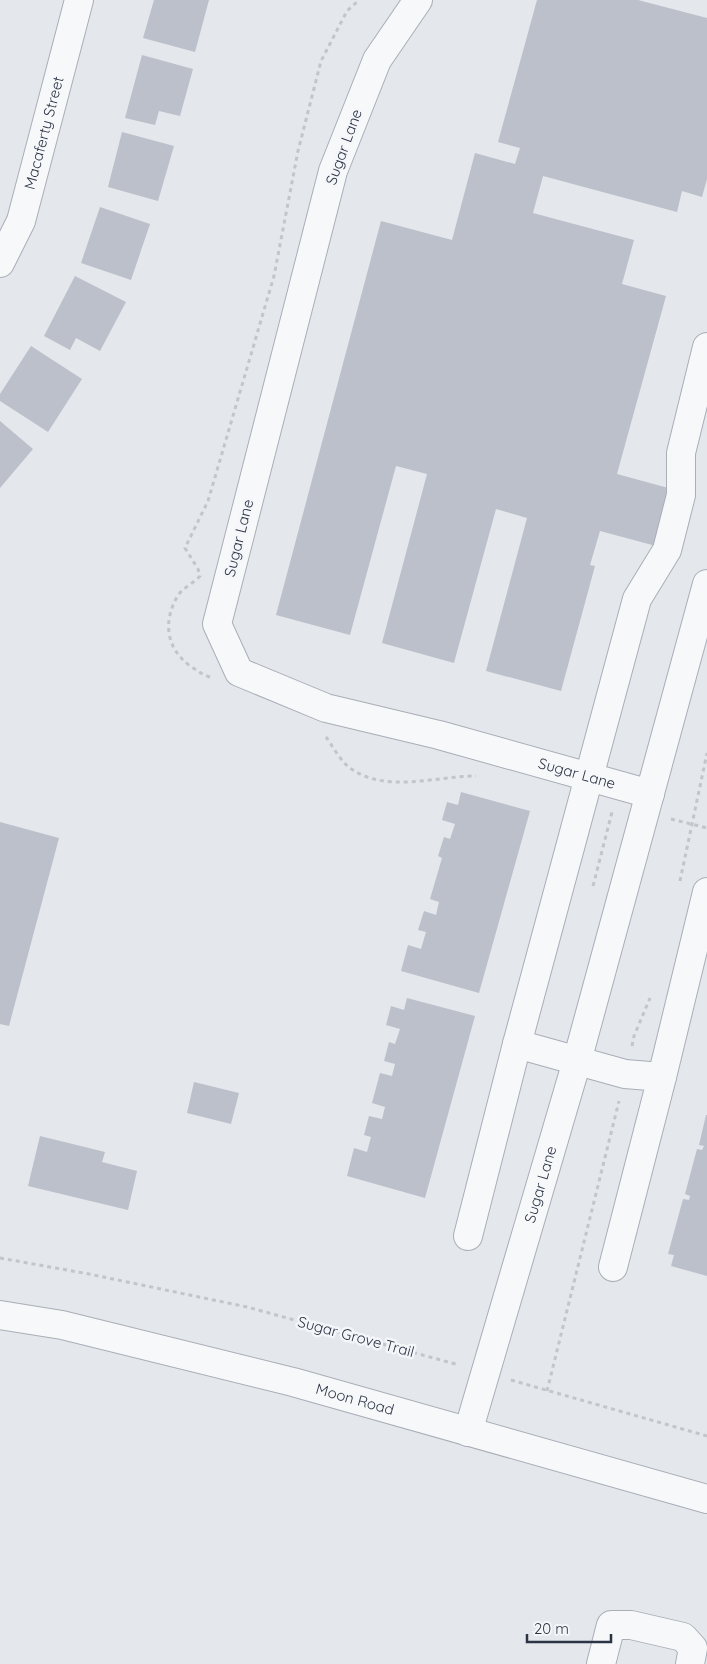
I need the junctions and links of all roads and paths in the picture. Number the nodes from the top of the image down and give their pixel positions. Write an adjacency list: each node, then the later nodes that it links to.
1 (79, 0): 4 (street, Macaferty Street)
2 (359, 0): 7 (path)
3 (418, 0): 11 (street, Sugar Lane)
4 (0, 263)
5 (707, 347): 11 (street)
6 (707, 584): 12 (street, Sugar Lane)
7 (212, 678)
8 (325, 736): 10 (path)
9 (707, 753): 13 (path)
10 (484, 776)
11 (590, 777): 12 (street, Sugar Lane); 18 (street)
12 (647, 802): 13 (path); 19 (street, Sugar Lane)
13 (691, 825): 14 (path); 15 (path)
14 (707, 828)
15 (678, 887)
16 (707, 892): 21 (street)
17 (652, 994): 20 (path)
18 (517, 1044): 19 (street); 22 (street)
19 (578, 1060): 20 (street); 26 (street, Sugar Lane)
20 (626, 1074): 21 (street); 27 (path)
21 (662, 1077): 24 (street)
22 (468, 1236)
23 (0, 1258): 26 (path, Sugar Grove Trail)
24 (613, 1266)
25 (0, 1315): 28 (street, Moon Road)
26 (486, 1372): 27 (path, Sugar Grove Trail); 28 (street, Sugar Lane)
27 (546, 1391): 29 (path, Sugar Grove Trail)
28 (468, 1432): 30 (street, Moon Road)
29 (707, 1436)
30 (707, 1499)
31 (601, 1664): 32 (street)
32 (690, 1664)

